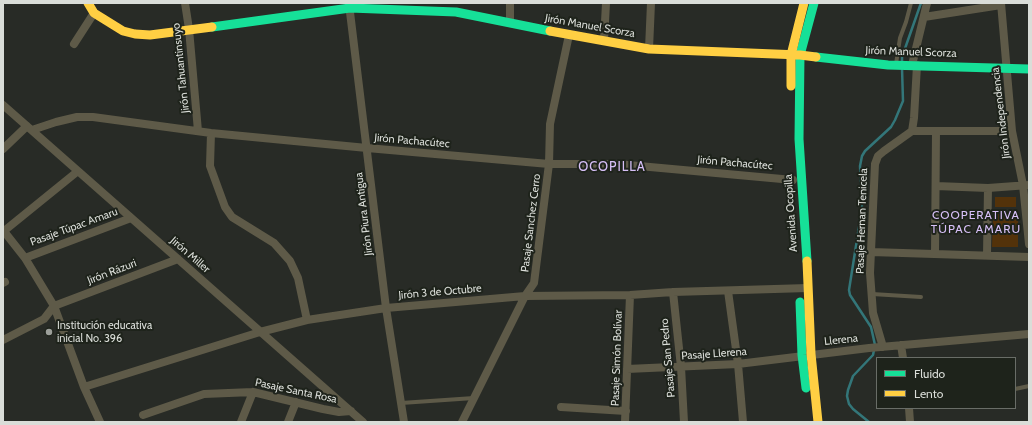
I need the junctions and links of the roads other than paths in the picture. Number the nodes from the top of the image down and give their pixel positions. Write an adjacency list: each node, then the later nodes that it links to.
1 (88, 3): 12 (street)
2 (185, 3): 15 (street, Jirón Tahuantinsuyo)
3 (510, 3): 14 (street)
4 (606, 3): 17 (street)
5 (651, 3): 19 (street)
6 (804, 3): 20 (street, Avenida Ocopilla)
7 (814, 3): 20 (street, Avenida Ocopilla)
8 (911, 3): 21 (lane)
9 (927, 3): 13 (street)
10 (1001, 4): 13 (street); 24 (street, Jirón Independencia)
11 (349, 5): 14 (street, Jirón Manuel Scorza); 15 (street, Jirón Manuel Scorza); 32 (street, Jirón Piura Antigua)
12 (94, 13): 15 (street, Jirón Manuel Scorza); 18 (street)
13 (924, 16): 22 (street)
14 (510, 23): 16 (street, Jirón Manuel Scorza)
15 (189, 29): 28 (street, Jirón Tahuantinsuyo)
16 (569, 35): 17 (street, Jirón Manuel Scorza); 34 (street, Pasaje Sanchez Cerro)
17 (604, 41): 19 (street, Jirón Manuel Scorza)
18 (74, 44)
19 (648, 49): 20 (street, Jirón Manuel Scorza)
20 (796, 55): 21 (street, Jirón Manuel Scorza); 36 (street, Avenida Ocopilla); 49 (street, Avenida Ocopilla)
21 (896, 65): 22 (street, Jirón Manuel Scorza)
22 (912, 65): 24 (street, Jirón Manuel Scorza); 29 (street)
23 (1029, 68): 24 (street, Jirón Manuel Scorza)
24 (1007, 69): 30 (street, Jirón Independencia)
25 (3, 105): 26 (street, Jirón Miller)
26 (30, 128): 28 (street, Jirón Pachacútec); 33 (street); 35 (street, Jirón Miller)
27 (936, 130): 29 (street); 30 (street); 38 (street)
28 (198, 131): 31 (street, Jirón Pachacútec)
29 (912, 131): 43 (street, Pasaje Hernan Tenicela)
30 (1012, 131): 37 (street, Jirón Independencia)
31 (211, 133): 32 (street, Jirón Pachacútec); 58 (street)
32 (367, 148): 34 (street, Jirón Pachacútec); 57 (street, Jirón Piura Antigua)
33 (3, 149)
34 (549, 164): 36 (street, Jirón Pachacútec); 54 (street, Pasaje Sanchez Cerro)
35 (78, 171): 40 (street, Jirón Miller); 41 (street)
36 (793, 180): 49 (street, Avenida Ocopilla)
37 (1026, 185): 39 (street); 42 (street, Jirón Independencia)
38 (936, 186): 39 (street); 44 (street)
39 (988, 188): 45 (street)
40 (131, 218): 47 (street, Pasaje Túpac Amaru); 48 (street, Jirón Miller)
41 (3, 230): 47 (street)
42 (1029, 244)
43 (871, 252): 44 (street); 52 (street, Pasaje Hernan Tenicela)
44 (935, 254): 45 (street)
45 (987, 256): 46 (street)
46 (1029, 257)
47 (25, 258): 56 (street)
48 (178, 259): 56 (street, Jirón Rázuri); 59 (street, Jirón Miller)
49 (804, 288): 51 (street, Jirón 3 de Octubre); 64 (street, Avenida Ocopilla)
50 (673, 292): 51 (street, Jirón 3 de Octubre); 53 (street, Jirón 3 de Octubre); 67 (street, Pasaje San Pedro)
51 (728, 292): 66 (street)
52 (872, 294): 55 (lane); 63 (street, Pasaje Hernan Tenicela)
53 (630, 295): 54 (street, Jirón 3 de Octubre); 68 (street, Pasaje Simón Bolívar)
54 (525, 296): 57 (street, Jirón 3 de Octubre); 73 (street, Pasaje Sanchez Cerro)
55 (921, 297)
56 (54, 306): 61 (street); 70 (street)
57 (386, 308): 58 (street, Jirón 3 de Octubre); 75 (street, Jirón Piura Antigua)
58 (307, 320): 59 (street, Jirón 3 de Octubre)
59 (260, 332): 70 (street, Jirón 3 de Octubre); 78 (street, Jirón Miller)
60 (1029, 334): 62 (street)
61 (3, 340)
62 (902, 345): 63 (street); 65 (street)
63 (883, 347): 64 (street, Llerena)
64 (807, 355): 66 (street, Pasaje Llerena); 90 (street, Avenida Ocopilla); 91 (street, Avenida Ocopilla)
65 (903, 357)
66 (738, 364): 67 (street, Pasaje Llerena); 89 (street)
67 (681, 367): 68 (street, Pasaje Llerena); 88 (street, Pasaje San Pedro)
68 (627, 369): 79 (street, Pasaje Simón Bolívar)
69 (1029, 386): 71 (lane)
70 (84, 387): 81 (street)
71 (1016, 389)
72 (253, 392): 74 (street, Pasaje Santa Rosa); 80 (street, Pasaje Santa Rosa); 82 (street)
73 (474, 398): 75 (lane); 86 (street, Pasaje Sanchez Cerro)
74 (296, 402): 78 (street, Pasaje Santa Rosa); 83 (street)
75 (401, 403): 85 (street, Jirón Piura Antigua)
76 (561, 407): 79 (street)
77 (909, 409): 92 (street)
78 (351, 411): 84 (street, Jirón Miller)
79 (626, 411): 87 (street, Pasaje Simón Bolívar)
80 (143, 415)
81 (100, 422)
82 (241, 422)
83 (288, 422)
84 (363, 422)
85 (404, 422)
86 (462, 422)
87 (625, 422)
88 (684, 422)
89 (743, 422)
90 (810, 422)
91 (818, 422)
92 (910, 422)

